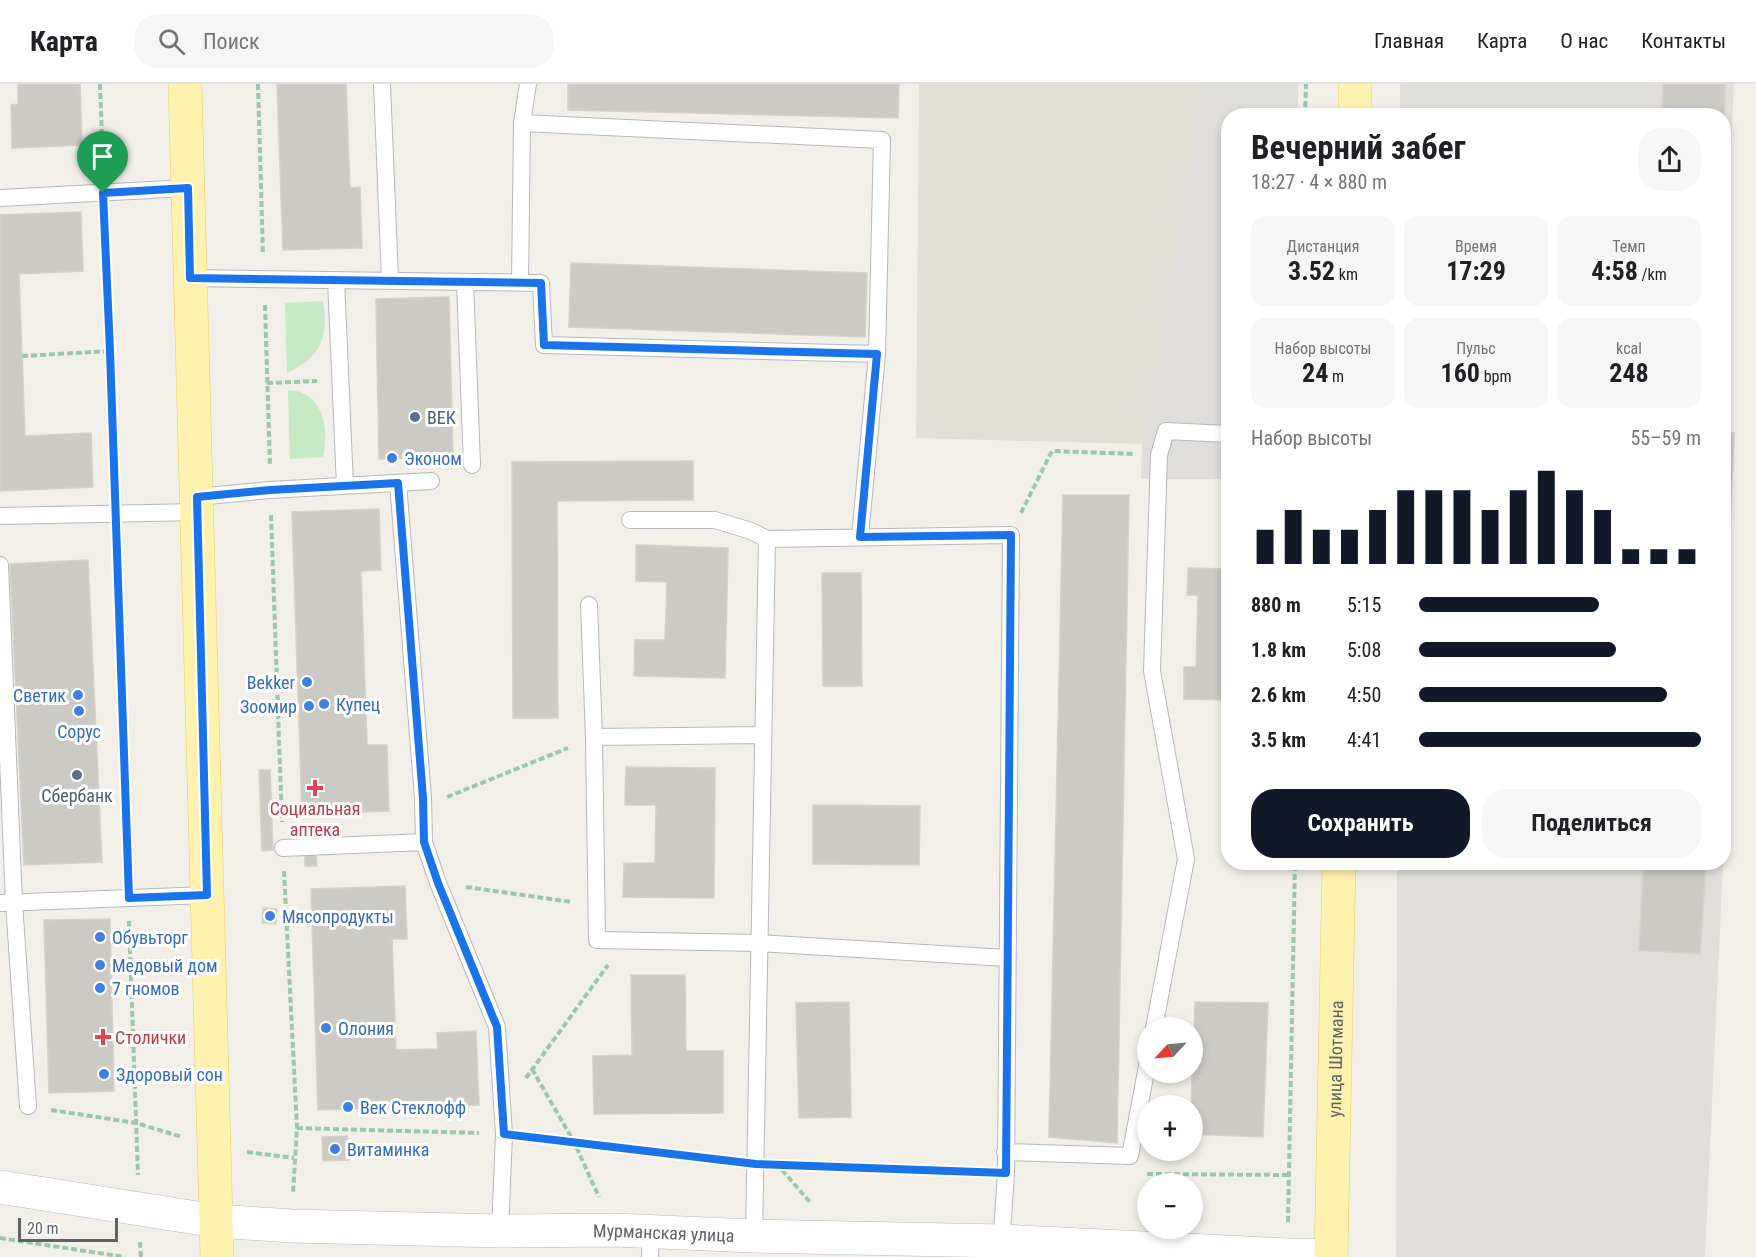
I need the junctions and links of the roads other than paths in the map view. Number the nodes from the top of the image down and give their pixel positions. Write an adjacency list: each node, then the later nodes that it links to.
1 (185, 84): 7 (main road)
2 (382, 84): 11 (lane)
3 (528, 84): 6 (lane)
4 (1355, 84): 5 (main road)
5 (1355, 108)
6 (522, 123): 13 (lane); 14 (lane)
7 (188, 188): 8 (lane); 9 (main road)
8 (0, 198)
9 (190, 278): 10 (lane); 20 (main road)
10 (336, 280): 11 (lane); 19 (lane)
11 (390, 280): 12 (lane)
12 (465, 282): 13 (lane); 16 (lane)
13 (520, 283): 14 (lane)
14 (877, 354): 23 (lane)
15 (1221, 434): 36 (lane)
16 (472, 465)
17 (431, 481): 18 (lane)
18 (398, 483): 19 (lane); 29 (lane)
19 (345, 486): 20 (lane)
20 (197, 504): 21 (lane); 32 (main road)
21 (0, 516)
22 (630, 520): 24 (lane)
23 (860, 537): 24 (lane); 35 (lane)
24 (767, 538): 27 (lane)
25 (0, 565): 33 (lane)
26 (589, 605): 28 (lane)
27 (764, 735): 28 (lane); 34 (lane)
28 (594, 737): 34 (lane)
29 (424, 842): 30 (lane); 42 (lane)
30 (283, 848)
31 (1339, 870): 46 (main road, улица Шотмана)
32 (207, 895): 33 (lane); 41 (main road)
33 (7, 903): 38 (lane)
34 (759, 944): 35 (lane); 43 (lane)
35 (1007, 958): 39 (lane)
36 (1156, 1017)
37 (1144, 1083): 39 (lane)
38 (28, 1106)
39 (1005, 1152): 45 (lane)
40 (0, 1187): 41 (street, Мурманская улица)
41 (216, 1221): 42 (street, Мурманская улица); 47 (main road)
42 (500, 1231): 44 (street, Мурманская улица)
43 (754, 1236): 44 (street, Мурманская улица); 45 (street, Мурманская улица)
44 (650, 1244)
45 (1001, 1249): 46 (street, Мурманская улица)
46 (1331, 1256)
47 (217, 1257)

